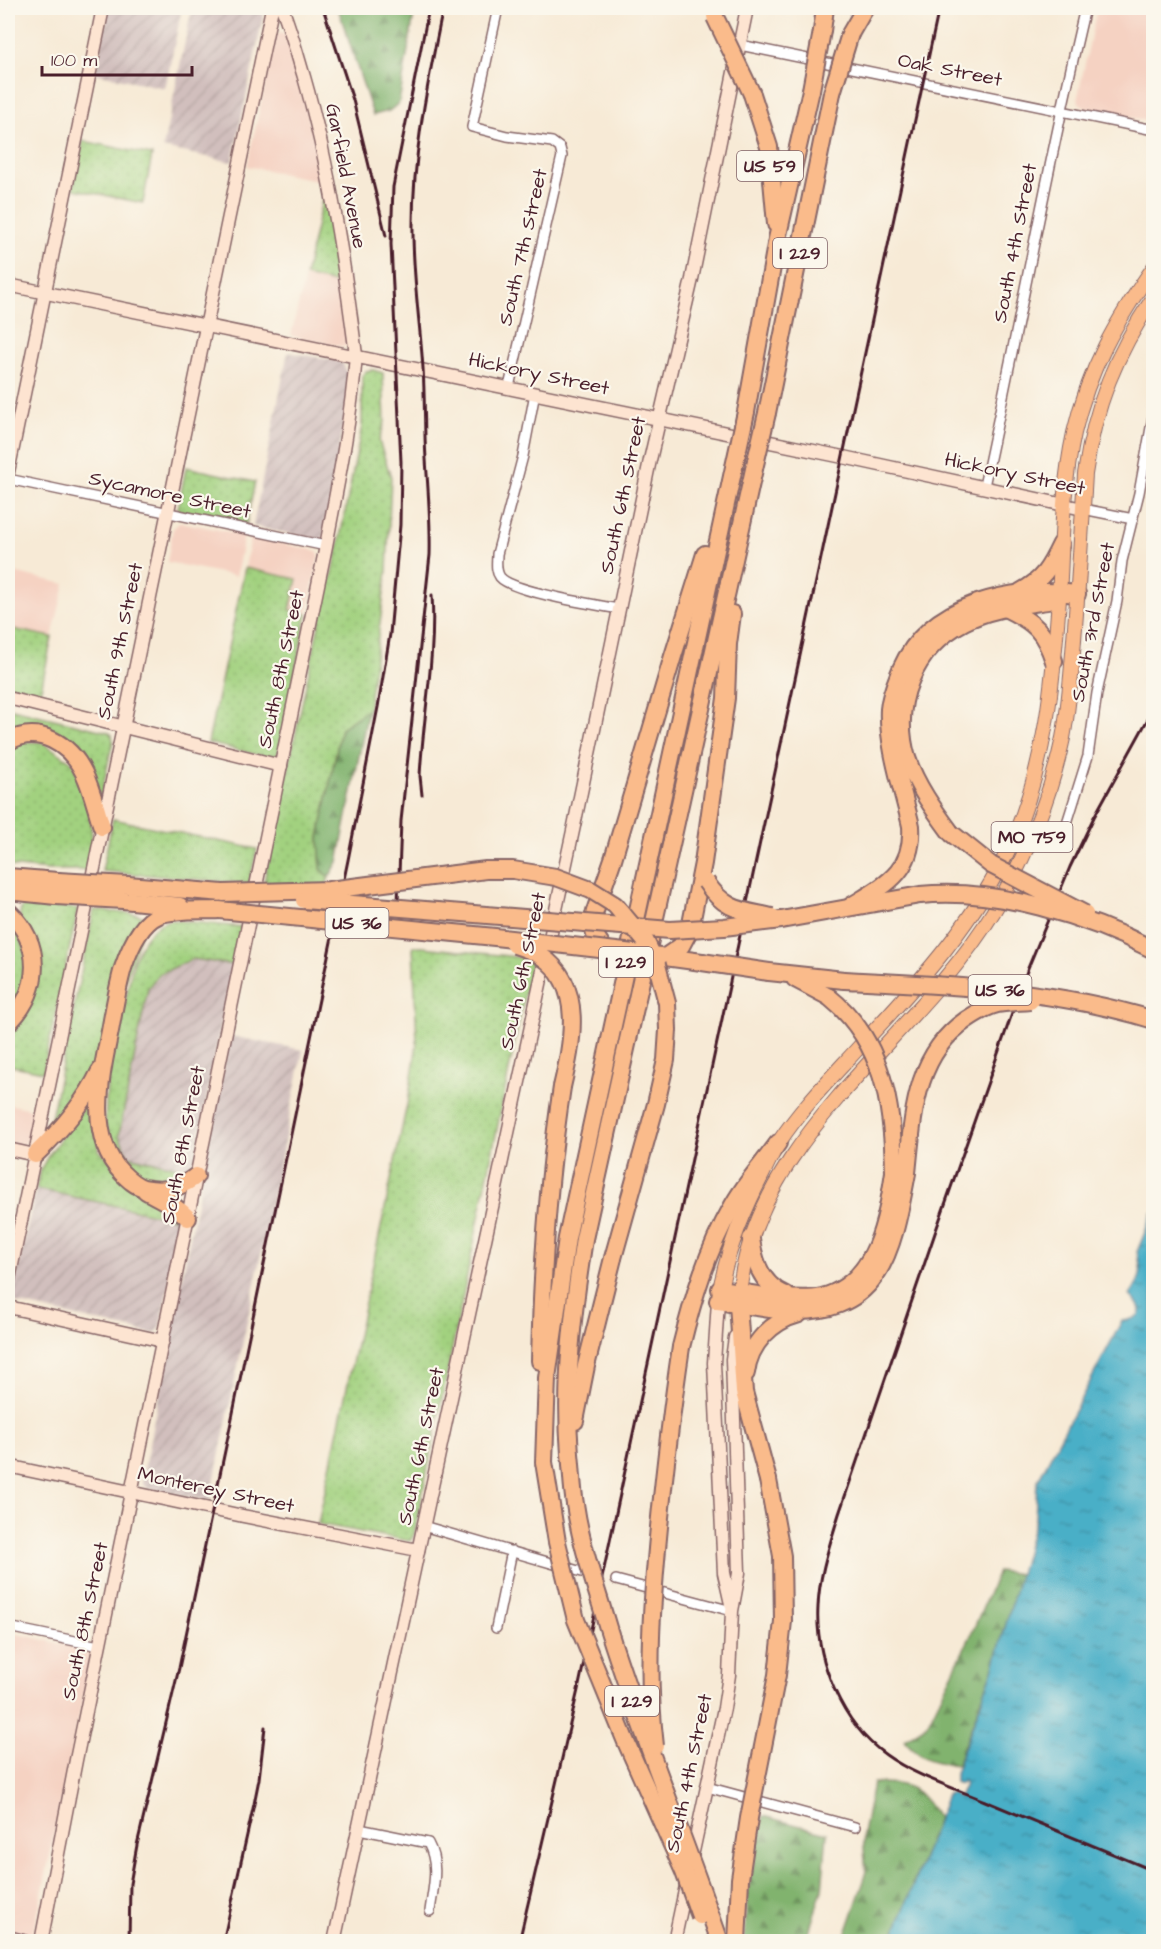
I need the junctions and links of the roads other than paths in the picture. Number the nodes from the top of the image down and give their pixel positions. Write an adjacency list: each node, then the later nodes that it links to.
1 (103, 8): 18 (main road)
2 (272, 8): 20 (main road, South 9th Street)
3 (282, 8): 21 (main road, Garfield Avenue)
4 (498, 8): 22 (street, South 7th Street)
5 (747, 8): 12 (main road, South 6th Street)
6 (825, 8): 15 (highway, I 229, bridge)
7 (850, 8): 11 (highway, I 229)
8 (865, 8): 11 (highway)
9 (1085, 8): 13 (street, South 4th Street)
10 (713, 12): 15 (highway, US 59, bridge)
11 (850, 34): 34 (highway, I 229, bridge)
12 (740, 45): 13 (street, Oak Street); 25 (main road, South 6th Street)
13 (1060, 110): 14 (street, Oak Street); 28 (street, South 4th Street)
14 (1154, 130)
15 (777, 239): 32 (highway, I 229, bridge)
16 (1154, 267): 29 (main road, MO 759)
17 (8, 285): 18 (main road, Hickory Street)
18 (45, 292): 20 (main road, Hickory Street); 26 (main road)
19 (1154, 297): 30 (main road, MO 759)
20 (206, 325): 21 (main road, Hickory Street); 31 (main road, South 9th Street)
21 (356, 355): 22 (main road, Hickory Street); 36 (main road, South 8th Street)
22 (509, 387): 23 (main road, Hickory Street)
23 (535, 393): 25 (main road, Hickory Street); 40 (street)
24 (1154, 411): 33 (street, South 3rd Street)
25 (660, 419): 28 (main road, Hickory Street); 40 (main road, South 6th Street)
26 (8, 472)
27 (8, 479): 31 (street, Sycamore Street)
28 (984, 486): 29 (main road, Hickory Street)
29 (1063, 505): 30 (main road, Hickory Street); 35 (main road, MO 759)
30 (1083, 509): 33 (street, Hickory Street); 38 (main road, MO 759)
31 (167, 513): 36 (street, Sycamore Street); 44 (main road, South 9th Street)
32 (723, 514): 59 (highway); 88 (highway, I 229)
33 (1133, 519): 48 (street, South 3rd Street)
34 (740, 536): 50 (highway); 87 (highway, I 229)
35 (1061, 544): 37 (highway); 39 (main road, MO 759)
36 (326, 546): 46 (main road, South 8th Street)
37 (1018, 593): 39 (highway); 55 (highway)
38 (1077, 594): 39 (highway); 78 (main road, MO 759)
39 (1059, 595): 41 (highway); 42 (main road, MO 759)
40 (619, 609): 91 (main road, South 6th Street)
41 (1007, 609): 42 (highway); 61 (highway, bridge)
42 (1054, 661): 71 (main road, MO 759)
43 (8, 698): 44 (main road)
44 (123, 726): 46 (main road); 47 (main road, South 9th Street)
45 (8, 742): 47 (highway)
46 (280, 766): 75 (main road, South 8th Street)
47 (102, 827): 73 (main road, South 9th Street)
48 (1062, 839)
49 (8, 877): 51 (highway, US 36)
50 (702, 883): 58 (highway, bridge); 60 (highway)
51 (57, 889): 52 (highway, US 36); 53 (highway, US 36, bridge)
52 (8, 891)
53 (125, 892): 54 (highway, US 36); 56 (highway, US 36)
54 (223, 893): 59 (highway, US 36, bridge); 87 (highway, bridge)
55 (851, 906): 58 (highway, US 36); 61 (highway, US 36, bridge)
56 (219, 910): 62 (highway, US 36, bridge); 70 (highway)
57 (8, 911): 69 (highway)
58 (781, 920): 60 (highway, US 36, bridge)
59 (592, 924): 60 (highway, US 36, bridge); 63 (highway)
60 (690, 929): 65 (highway)
61 (1123, 934): 64 (highway, US 36, bridge)
62 (495, 937): 63 (highway, US 36, bridge); 88 (highway, bridge)
63 (604, 949): 65 (highway, US 36, bridge)
64 (1154, 950)
65 (665, 957): 66 (highway, US 36, bridge)
66 (775, 972): 67 (highway, US 36, bridge); 74 (highway, bridge)
67 (1061, 998): 68 (highway, US 36, bridge); 74 (highway, bridge)
68 (1154, 1020)
69 (8, 1024)
70 (104, 1059): 73 (highway); 76 (highway)
71 (778, 1143): 80 (main road); 101 (highway, bridge)
72 (8, 1149): 73 (main road)
73 (35, 1155): 79 (main road, South 9th Street)
74 (900, 1172): 82 (highway); 84 (highway)
75 (196, 1176): 76 (highway); 77 (main road, South 8th Street)
76 (141, 1187): 77 (highway)
77 (188, 1218): 85 (main road, South 8th Street)
78 (751, 1239): 81 (main road, MO 759); 82 (highway)
79 (8, 1284)
80 (719, 1295): 81 (highway); 96 (main road)
81 (738, 1298): 82 (highway); 84 (highway); 86 (highway); 96 (main road)
82 (795, 1298)
83 (8, 1307): 85 (main road)
84 (816, 1309): 86 (highway)
85 (163, 1341): 90 (main road, South 8th Street)
86 (744, 1392): 112 (highway, bridge)
87 (570, 1454): 111 (highway, I 229, bridge)
88 (544, 1462): 101 (highway, I 229, bridge)
89 (8, 1466): 90 (main road, Monterey Street)
90 (132, 1493): 92 (main road, Monterey Street); 99 (main road, South 8th Street)
91 (423, 1526): 92 (main road, South 6th Street); 93 (street)
92 (418, 1550): 103 (main road, South 6th Street)
93 (512, 1551): 94 (street); 98 (street)
94 (582, 1572)
95 (616, 1580): 96 (street)
96 (732, 1611): 100 (main road, South 4th Street)
97 (8, 1627): 99 (street)
98 (496, 1628)
99 (99, 1646): 107 (main road, South 8th Street)
100 (707, 1787): 102 (street); 109 (main road, South 4th Street)
101 (664, 1826): 110 (highway, I 229, bridge)
102 (855, 1827)
103 (359, 1828): 104 (street); 108 (main road, South 6th Street)
104 (430, 1911)
105 (8, 1937): 106 (main road)
106 (27, 1941)
107 (41, 1941)
108 (334, 1941)
109 (674, 1941)
110 (710, 1941)
111 (720, 1941)
112 (737, 1941)

